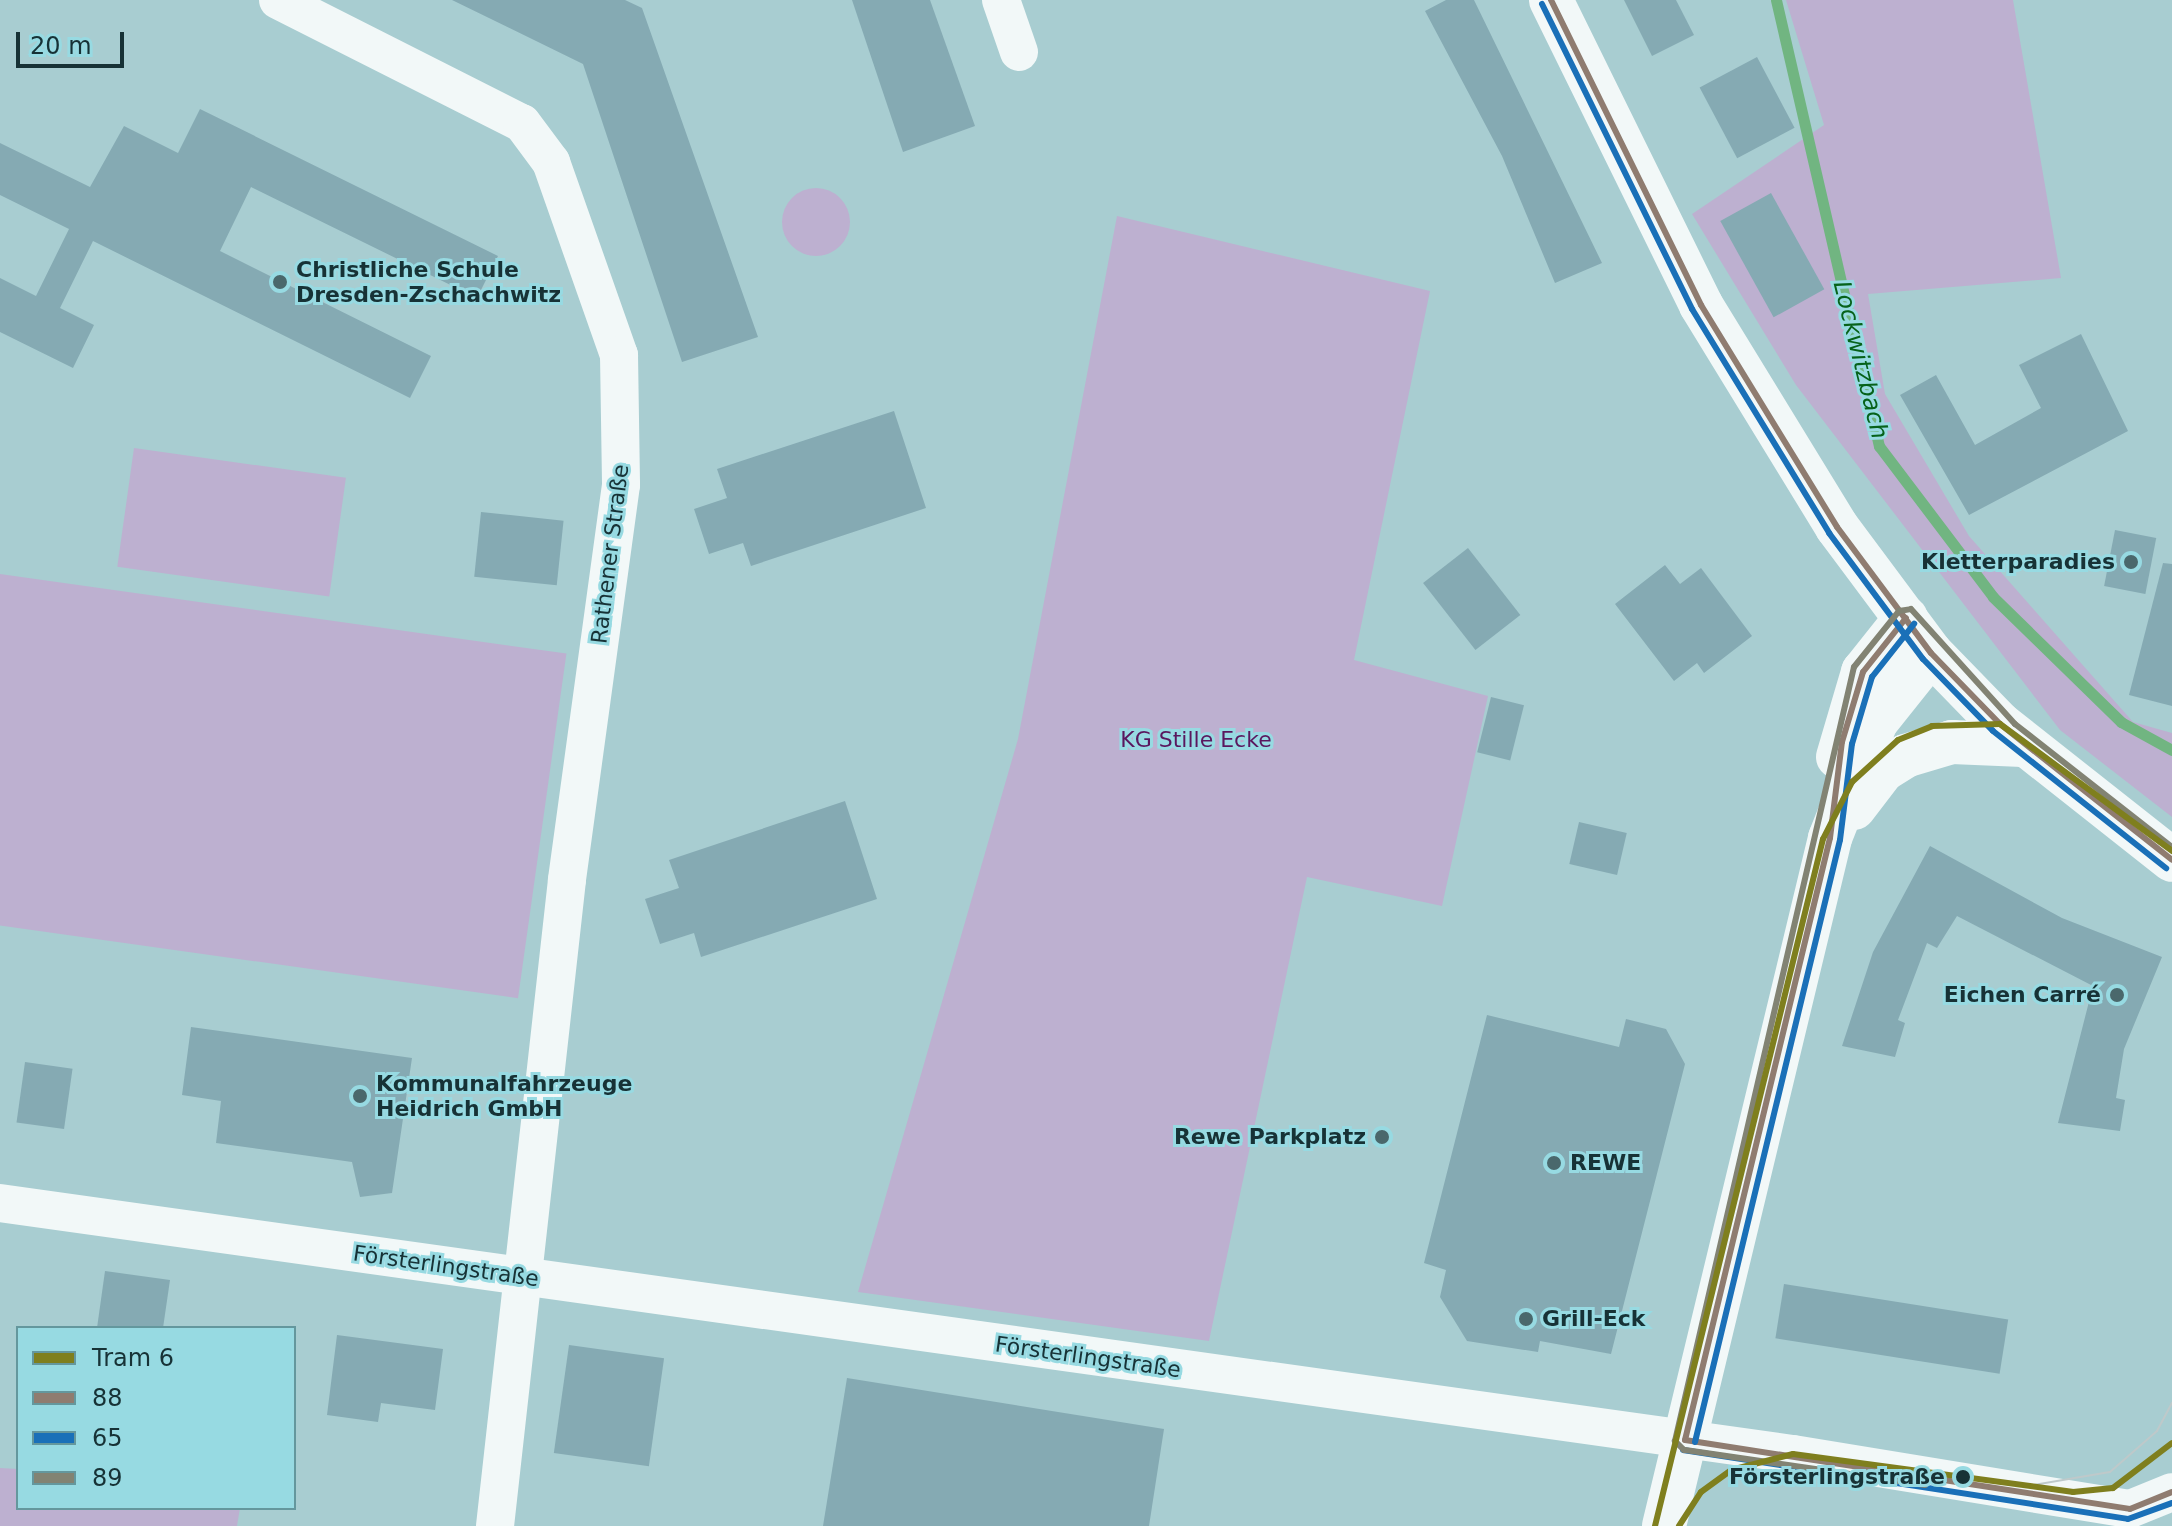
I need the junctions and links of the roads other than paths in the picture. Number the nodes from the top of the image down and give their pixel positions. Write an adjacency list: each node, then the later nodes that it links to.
1 (278, 0): 11 (street, Rathener Straße)
2 (1001, 0): 4 (street)
3 (1551, 0): 5 (street)
4 (1019, 52)
5 (1906, 618): 6 (street); 8 (street)
6 (1931, 653): 7 (street); 8 (street)
7 (2023, 745): 8 (street); 9 (street)
8 (1830, 838): 12 (street)
9 (2172, 860)
10 (0, 1203): 11 (street, Försterlingstraße)
11 (521, 1276): 12 (street, Försterlingstraße); 14 (street, Rathener Straße)
12 (1685, 1440): 13 (street, Försterlingstraße); 15 (street)
13 (2172, 1492)
14 (495, 1526)
15 (1664, 1526)

